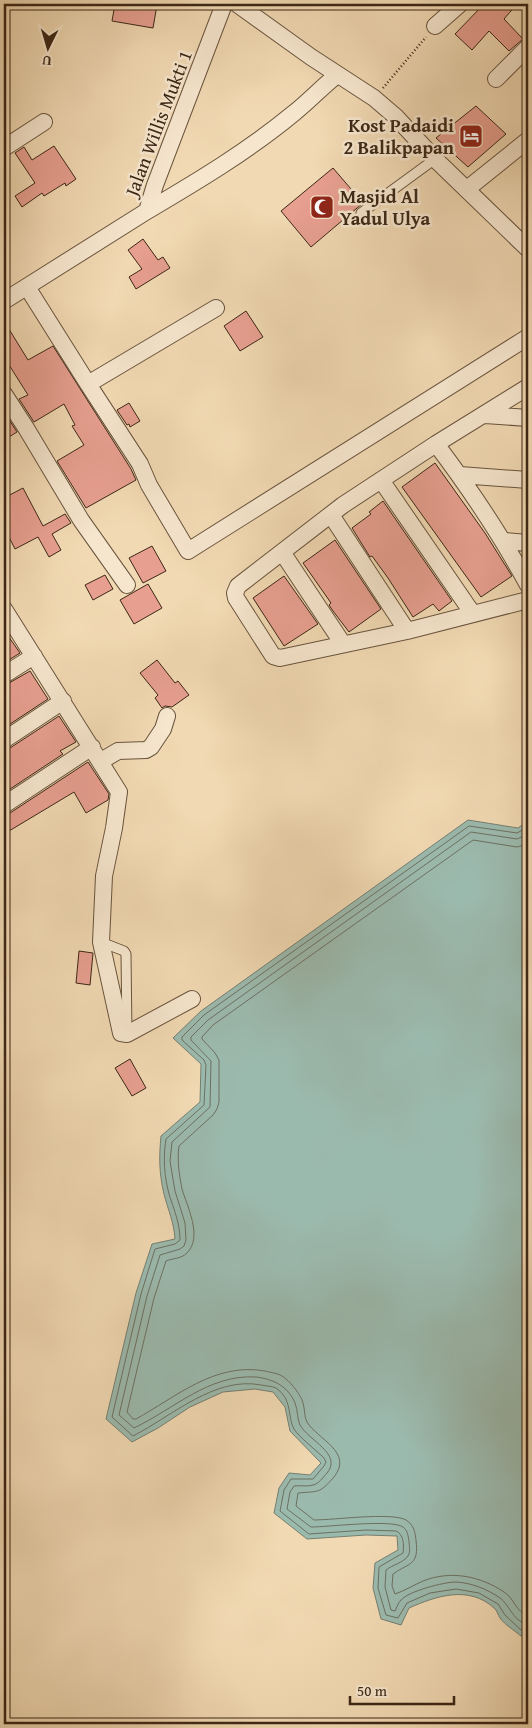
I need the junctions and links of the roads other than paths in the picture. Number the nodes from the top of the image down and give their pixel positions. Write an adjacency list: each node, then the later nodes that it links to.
1 (224, 4): 13 (street, Jalan Willis Mukti 1)
2 (237, 4): 6 (street)
3 (460, 4): 4 (street)
4 (435, 26)
5 (528, 47): 7 (street)
6 (337, 75): 11 (street); 13 (street)
7 (496, 79)
8 (44, 122): 10 (street)
9 (528, 140): 12 (street)
10 (4, 148)
11 (435, 159): 12 (street); 14 (lane)
12 (467, 189): 15 (street)
13 (147, 210): 17 (street, Jalan Willis Mukti 1)
14 (361, 213)
15 (522, 233): 16 (street)
16 (528, 249)
17 (27, 287): 18 (street, Jalan Willis Mukti 1); 21 (street)
18 (4, 301)
19 (216, 308): 21 (street)
20 (528, 338): 21 (street)
21 (88, 384)
22 (528, 387): 24 (street)
23 (4, 394): 35 (street)
24 (485, 415): 25 (street); 26 (street)
25 (528, 418)
26 (436, 444): 27 (street); 28 (street)
27 (460, 475): 29 (street); 31 (street)
28 (381, 480): 30 (street); 38 (street)
29 (528, 480)
30 (331, 515): 33 (street); 39 (street)
31 (505, 541): 32 (street); 34 (street)
32 (528, 543)
33 (282, 552): 40 (street); 40 (street)
34 (528, 584)
35 (127, 585)
36 (528, 600): 38 (street)
37 (4, 609): 41 (street)
38 (473, 614): 39 (street)
39 (407, 631): 40 (street)
40 (343, 644)
41 (34, 656): 42 (street); 43 (street)
42 (4, 676)
43 (62, 701): 45 (street); 46 (street)
44 (168, 716): 47 (street)
45 (4, 740)
46 (92, 747): 47 (street); 48 (street)
47 (107, 757): 49 (street)
48 (4, 805)
49 (192, 1000)

